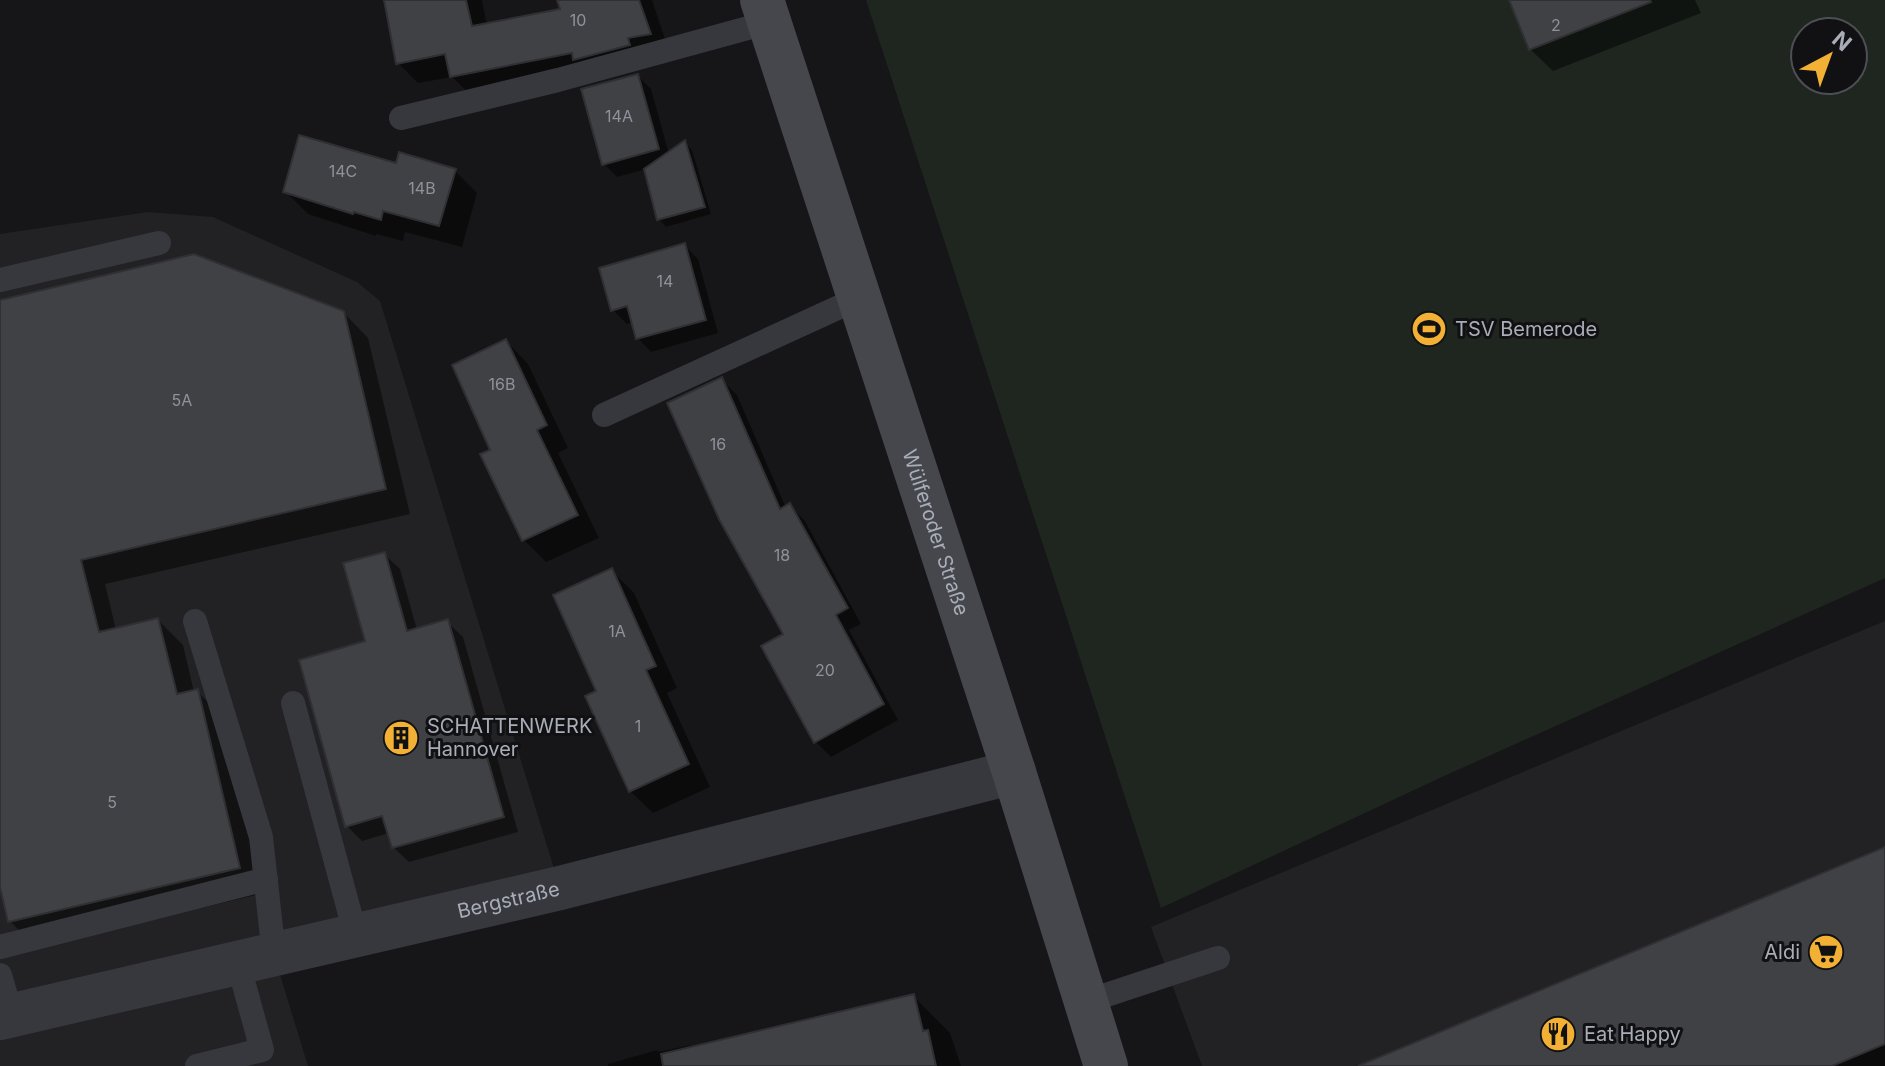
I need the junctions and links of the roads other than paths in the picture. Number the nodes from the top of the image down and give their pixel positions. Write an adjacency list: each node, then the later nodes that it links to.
1 (766, 11): 2 (lane); 5 (main road, Wülferoder Straße)
2 (401, 118)
3 (159, 243): 4 (lane)
4 (0, 280)
5 (859, 298): 6 (lane); 9 (main road, Wülferoder Straße)
6 (604, 415)
7 (195, 621): 10 (lane)
8 (293, 703): 11 (lane)
9 (1014, 772): 11 (street, Bergstraße); 16 (main road, Wülferoder Straße)
10 (266, 879): 12 (lane); 14 (lane)
11 (356, 936): 14 (street, Bergstraße)
12 (0, 947)
13 (1218, 958): 16 (lane)
14 (256, 959): 17 (street, Bergstraße); 18 (lane)
15 (0, 975): 17 (lane)
16 (1085, 1002): 20 (main road, Wülferoder Straße)
17 (6, 1017)
18 (264, 1058): 19 (lane)
19 (197, 1066)
20 (1106, 1066)

